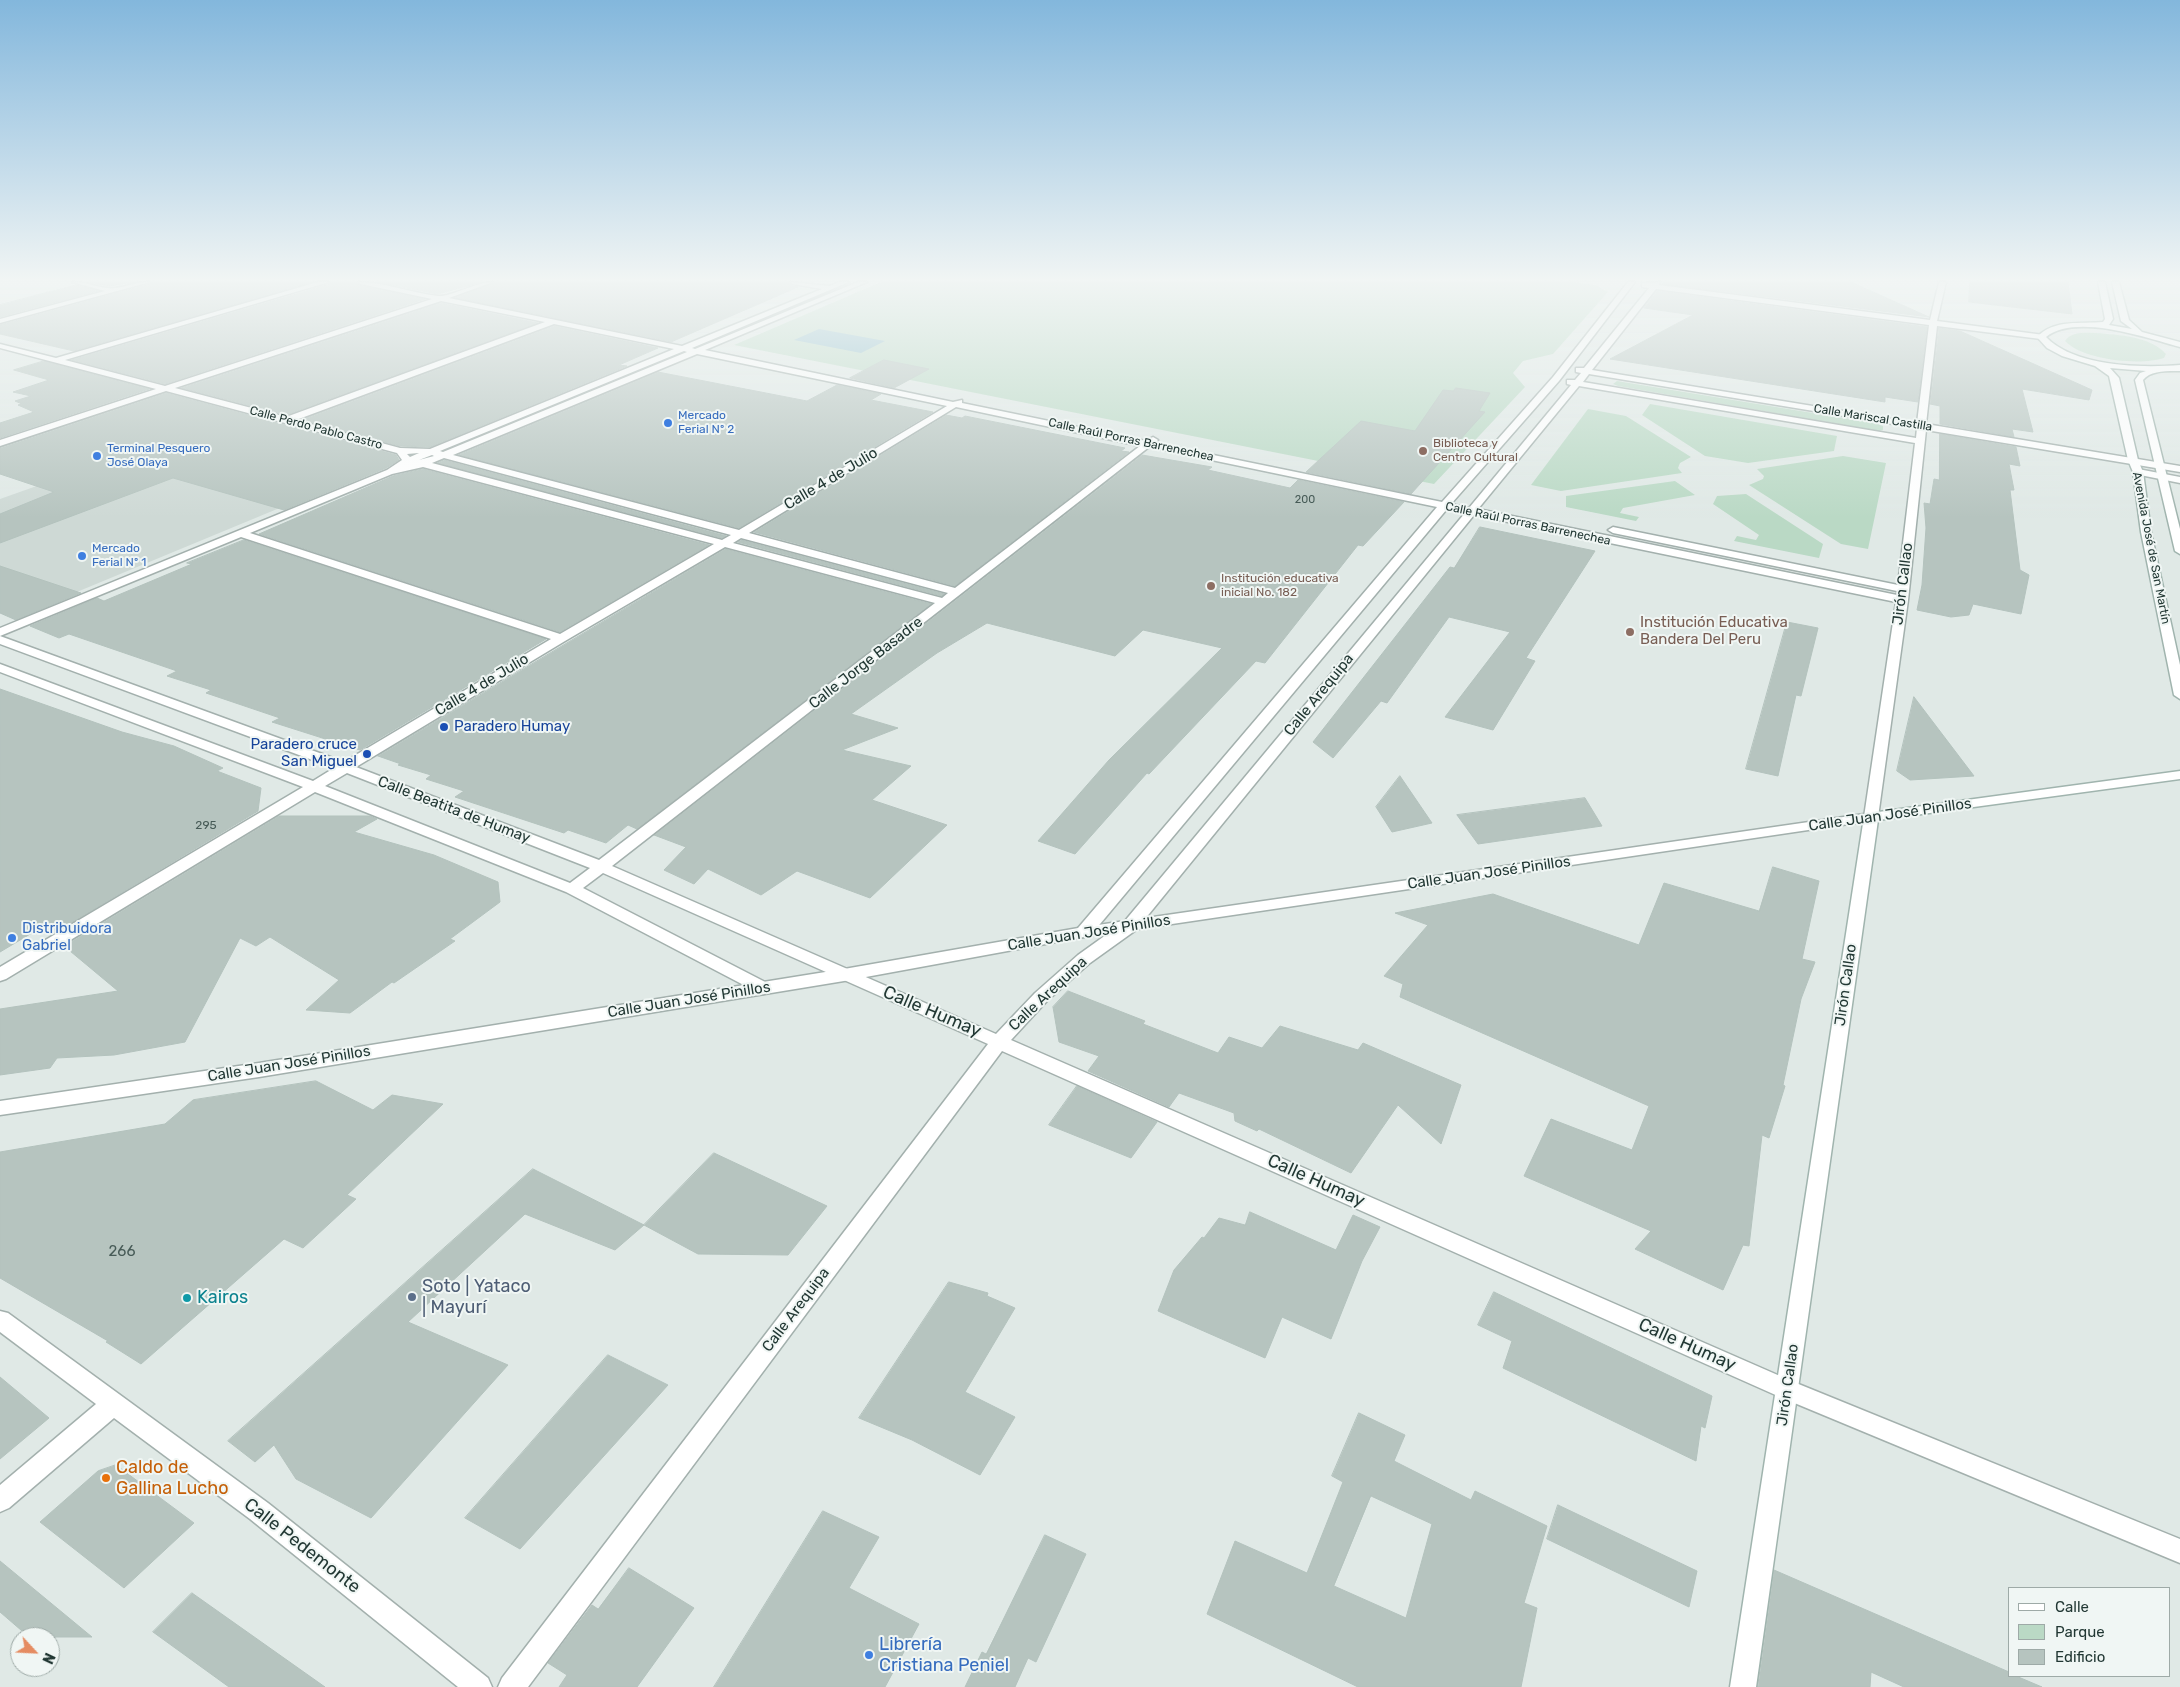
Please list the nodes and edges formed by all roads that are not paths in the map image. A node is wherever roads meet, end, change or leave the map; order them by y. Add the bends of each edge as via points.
1 (58, 361) edge
2 (248, 361) edge
3 (448, 361) edge
4 (655, 361) edge
5 (667, 361) edge
6 (766, 361) edge
7 (783, 361) edge
8 (1570, 361) edge
9 (1595, 361) edge
10 (1929, 361) edge
11 (2088, 361) edge
12 (2090, 361) edge
13 (1565, 368) junction
14 (2180, 368) edge
15 (2160, 369) junction
16 (1586, 372) junction
17 (1556, 380) junction
18 (1576, 383) junction
19 (165, 388) junction
20 (961, 401) junction
21 (287, 420) junction
22 (1922, 426) junction
23 (1154, 440) junction
24 (1178, 440) dead end
25 (1919, 441) junction
26 (0, 443) edge
27 (400, 451) junction
28 (432, 452) junction
29 (444, 455) junction
30 (411, 460) junction
31 (2133, 460) junction
32 (423, 464) junction
33 (2161, 465) junction
34 (2180, 469) edge
35 (390, 472) junction
36 (2138, 472) junction
37 (2164, 477) junction
38 (2180, 480) edge
39 (1446, 502) junction
40 (1474, 508) junction
41 (239, 533) junction
42 (740, 534) junction
43 (726, 542) junction
44 (2180, 551) edge
45 (958, 592) junction
46 (1902, 594) junction
47 (945, 602) junction
48 (0, 632) edge
49 (561, 638) junction
50 (0, 640) edge
51 (0, 668) edge
52 (2180, 695) edge
53 (344, 767) junction
54 (2180, 775) edge
55 (313, 786) junction
56 (1871, 817) junction
57 (602, 867) junction
58 (572, 890) junction
59 (1130, 926) junction
60 (1084, 932) junction
61 (0, 974) edge
62 (844, 975) junction
63 (763, 988) junction
64 (1000, 1041) junction
65 (0, 1108) edge
66 (0, 1320) edge
67 (1788, 1390) junction
68 (113, 1404) junction
69 (0, 1500) edge
70 (2180, 1551) edge
71 (479, 1687) edge
72 (511, 1687) edge
73 (1743, 1687) edge

1 - 19 street, Calle Perdo Pablo Castro
2 - 19 street
3 - 21 street
4 - 28 street
5 - 29 street
6 - 20 street, Calle Raúl Porras Barrenechea
7 - 20 street, Calle Raúl Porras Barrenechea
8 - 13 street, Calle Arequipa
9 - 16 street, Calle Arequipa
10 - 22 street, Jirón Callao
11 - 31 street, Avenida José de San Martín via 2112,372 2115,378
12 - 15 street via 2127,368
13 - 16 street, Calle Mariscal Castilla
13 - 17 street, Calle Arequipa
14 - 15 street
15 - 33 street, Avenida José de San Martín via 2143,375 2139,380
16 - 18 street, Calle Arequipa
16 - 22 street, Calle Mariscal Castilla
17 - 18 street, Calle Mariscal Castilla
17 - 39 street, Calle Arequipa
18 - 25 street, Calle Mariscal Castilla
18 - 40 street, Calle Arequipa
19 - 21 street, Calle Perdo Pablo Castro
19 - 26 street
20 - 23 street, Calle Raúl Porras Barrenechea
20 - 42 street, Calle 4 de Julio
21 - 27 street, Calle Perdo Pablo Castro
22 - 25 street, Jirón Callao
22 - 31 street, Calle Mariscal Castilla
23 - 39 street, Calle Raúl Porras Barrenechea
23 - 45 street, Calle Jorge Basadre
24 - 39 street, Calle Raúl Porras Barrenechea
25 - 46 street, Jirón Callao
27 - 28 street
27 - 30 street
28 - 29 street
28 - 30 street
29 - 32 street
29 - 42 street
30 - 32 street
30 - 35 street
31 - 33 street, Calle Mariscal Castilla
31 - 36 street, Avenida José de San Martín
32 - 35 street
32 - 43 street
33 - 34 street, Calle Mariscal Castilla
33 - 37 street, Avenida José de San Martín
35 - 41 street
36 - 37 street
36 - 52 street, Avenida José de San Martín via 2146,532
37 - 38 street
37 - 44 street, Avenida José de San Martín
39 - 40 street, Calle Raúl Porras Barrenechea
39 - 60 street, Calle Arequipa
40 - 46 street, Calle Raúl Porras Barrenechea
40 - 59 street, Calle Arequipa
41 - 48 street
41 - 49 street
42 - 43 street, Calle 4 de Julio
42 - 45 street
43 - 47 street
43 - 49 street, Calle 4 de Julio
45 - 47 street, Calle Jorge Basadre
46 - 56 street, Jirón Callao
47 - 57 street, Calle Jorge Basadre
49 - 53 street, Calle 4 de Julio
50 - 53 street, Calle Beatita de Humay
51 - 55 street, Calle Beatita de Humay
53 - 55 street, Calle 4 de Julio
53 - 57 street, Calle Beatita de Humay
54 - 56 street, Calle Juan José Pinillos
55 - 58 street, Calle Beatita de Humay
55 - 61 street, Calle 4 de Julio
56 - 59 street, Calle Juan José Pinillos
56 - 67 street, Jirón Callao
57 - 58 street, Calle Jorge Basadre
57 - 62 street, Calle Beatita de Humay
58 - 63 street, Calle Beatita de Humay
59 - 60 street, Calle Juan José Pinillos
59 - 64 street, Calle Arequipa via 1076,965
60 - 62 street, Calle Juan José Pinillos
62 - 63 street, Calle Juan José Pinillos
62 - 64 street, Calle Humay
63 - 65 street, Calle Juan José Pinillos
64 - 67 street, Calle Humay
64 - 72 street, Calle Arequipa
66 - 68 street, Calle Pedemonte
67 - 70 street, Calle Humay
67 - 73 street, Jirón Callao
68 - 69 street
68 - 71 street, Calle Pedemonte via 259,1511

